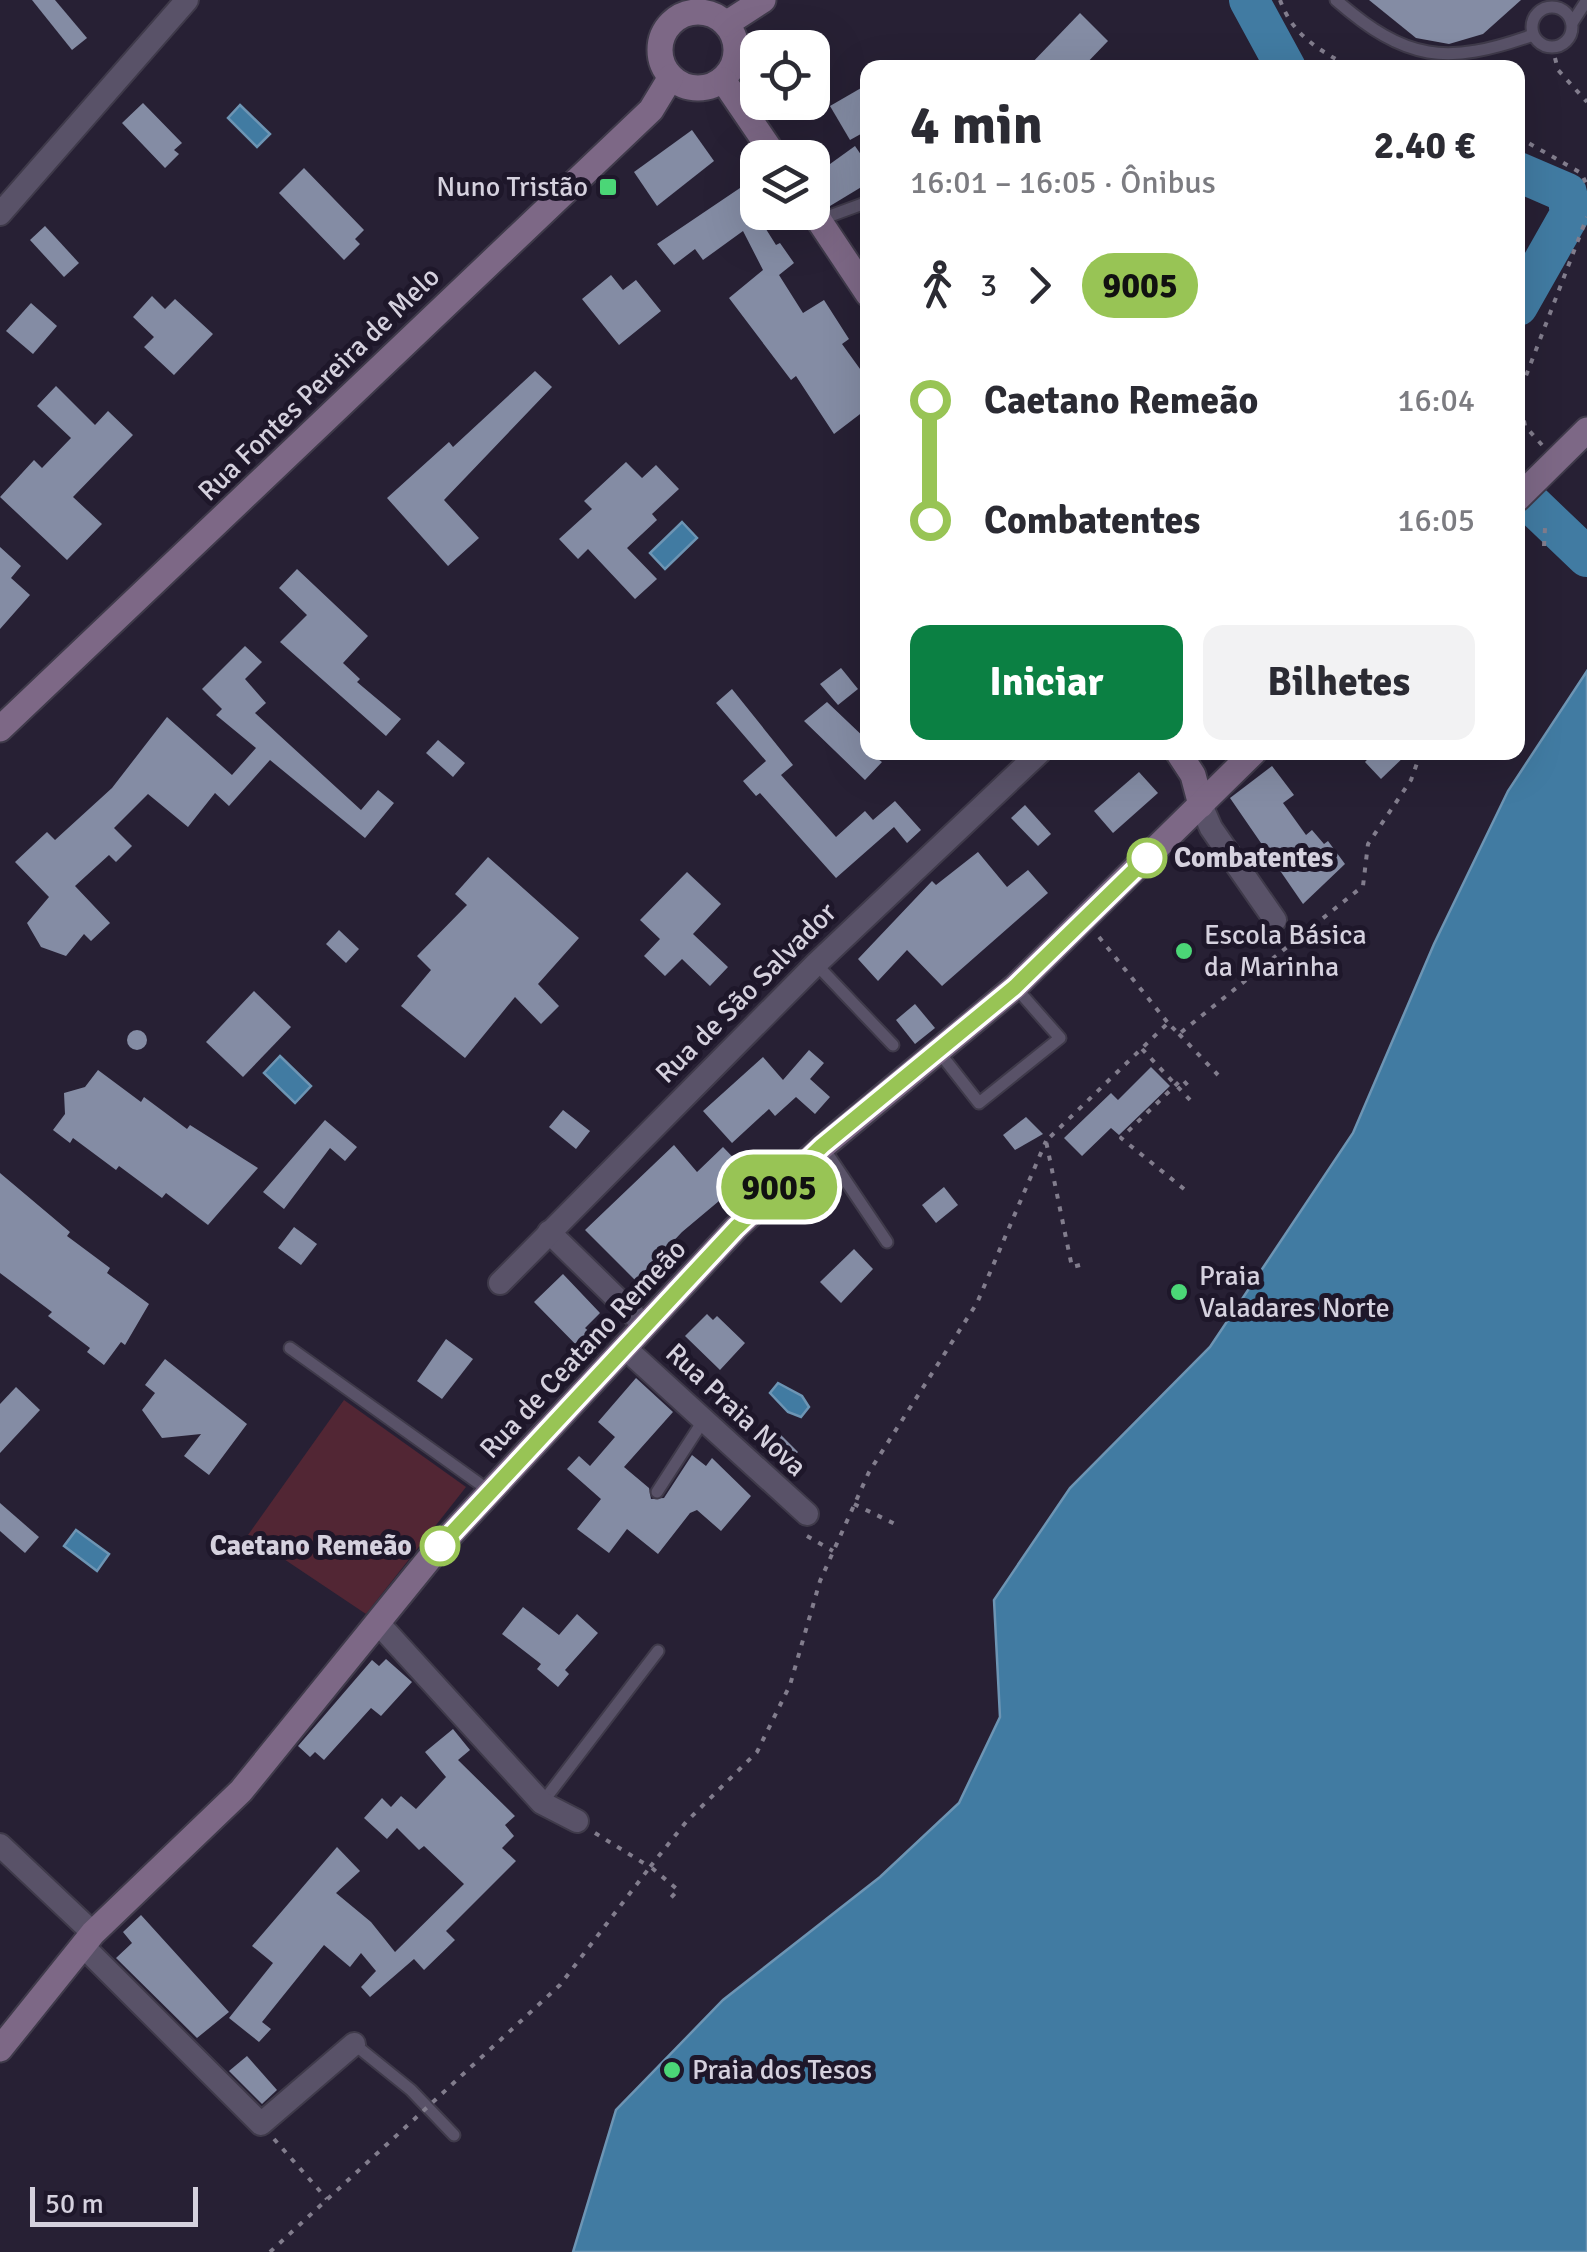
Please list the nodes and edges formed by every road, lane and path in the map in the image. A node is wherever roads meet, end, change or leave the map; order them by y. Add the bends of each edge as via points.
1 (186, 0) edge
2 (763, 0) edge
3 (1280, 0) edge
4 (1336, 0) edge
5 (1534, 0) edge
6 (1587, 0) edge
7 (1560, 3) edge
8 (670, 9) edge
9 (1587, 14) edge
10 (1533, 18) junction
11 (1572, 23) junction
12 (726, 24) junction
13 (1533, 35) junction
14 (1555, 58) dead end
15 (1337, 60) edge
16 (671, 77) junction
17 (723, 80) junction
18 (1587, 102) edge
19 (764, 140) edge
20 (1525, 141) edge
21 (1587, 185) edge
22 (860, 204) edge
23 (830, 212) edge
24 (0, 214) edge
25 (1587, 217) edge
26 (826, 230) edge
27 (860, 282) edge
28 (1525, 378) edge
29 (1525, 421) edge
30 (1587, 430) edge
31 (1556, 460) junction
32 (1526, 490) edge
33 (1545, 528) dead end
34 (1544, 546) dead end
35 (0, 729) edge
36 (1032, 760) edge
37 (1183, 760) edge
38 (1246, 760) edge
39 (1418, 760) edge
40 (1201, 805) junction
41 (1275, 920) dead end
42 (1328, 931) dead end
43 (1094, 932) dead end
44 (1297, 939) junction
45 (816, 964) junction
46 (1015, 987) junction
47 (1168, 1023) junction
48 (1179, 1034) junction
49 (893, 1045) dead end
50 (1142, 1049) junction
51 (939, 1052) junction
52 (1218, 1076) dead end
53 (1176, 1084) junction
54 (1192, 1090) dead end
55 (1191, 1100) dead end
56 (1046, 1141) junction
57 (822, 1146) junction
58 (1184, 1189) dead end
59 (548, 1232) junction
60 (888, 1242) dead end
61 (1080, 1266) dead end
62 (500, 1283) dead end
63 (645, 1326) junction
64 (290, 1348) dead end
65 (625, 1348) junction
66 (703, 1422) junction
67 (491, 1492) junction
68 (658, 1492) dead end
69 (854, 1504) junction
70 (805, 1523) joint
71 (897, 1525) dead end
72 (833, 1551) junction
73 (379, 1624) junction
74 (658, 1651) dead end
75 (542, 1802) junction
76 (577, 1821) joint
77 (0, 1845) edge
78 (650, 1867) junction
79 (667, 1902) dead end
80 (88, 1939) junction
81 (354, 2044) joint
82 (0, 2049) edge
83 (428, 2107) junction
84 (454, 2135) dead end
85 (270, 2136) dead end
86 (327, 2200) junction
87 (270, 2252) edge

1 - 24 street
2 - 12 main road
3 - 15 path via 1288,23
4 - 13 lane via 1387,38 1421,53 1452,58
5 - 10 lane
6 - 11 lane
7 - 10 lane
7 - 11 lane
8 - 12 main road
8 - 16 main road via 661,40
9 - 11 lane
10 - 13 lane
11 - 13 lane via 1568,39 1554,48
12 - 17 main road via 736,59
14 - 18 path
16 - 17 main road via 702,89
16 - 35 main road, Rua Fontes Pereira de Melo via 651,110
17 - 19 main road
20 - 21 path via 1581,173
22 - 23 lane
25 - 28 path
26 - 27 main road
29 - 31 path
30 - 31 main road
31 - 32 main road
33 - 34 path
36 - 45 street, Rua de São Salvador
37 - 40 main road
38 - 40 main road, Rua de Ceatano Remeão
39 - 44 path via 1368,844 1363,886
40 - 41 street
40 - 46 main road, Rua de Ceatano Remeão
42 - 44 path via 1305,949
43 - 47 path
44 - 48 path
45 - 49 lane
45 - 59 street, Rua de São Salvador
46 - 51 main road, Rua de Ceatano Remeão
46 - 51 lane via 1060,1038 980,1104
47 - 48 path
47 - 50 path
48 - 52 path
50 - 53 path
50 - 56 path
51 - 57 main road, Rua de Ceatano Remeão
53 - 54 path via 1182,1079
53 - 55 path
53 - 58 path via 1121,1138
56 - 61 path via 1072,1267
56 - 69 path via 977,1303
57 - 60 lane
57 - 63 main road, Rua de Ceatano Remeão
59 - 62 street, Rua de São Salvador
59 - 63 street
63 - 65 main road, Rua de Ceatano Remeão
64 - 67 lane
65 - 66 street, Rua Praia Nova
65 - 67 main road, Rua de Ceatano Remeão
66 - 68 lane
66 - 70 street, Rua Praia Nova
67 - 73 main road, Rua de Ceatano Remeão
69 - 71 path
69 - 72 path
70 - 72 path
72 - 78 path via 790,1684 757,1752
73 - 75 street
73 - 80 main road, Rua de Ceatano Remeão via 241,1792
74 - 75 lane
75 - 76 street
76 - 78 path
77 - 80 street
78 - 79 path via 678,1890
78 - 83 path, bridge via 560,1985
80 - 81 street via 260,2124
80 - 82 main road, Rua de Ceatano Remeão
81 - 83 lane
83 - 84 lane
83 - 86 path, bridge
85 - 86 path
86 - 87 path, bridge

